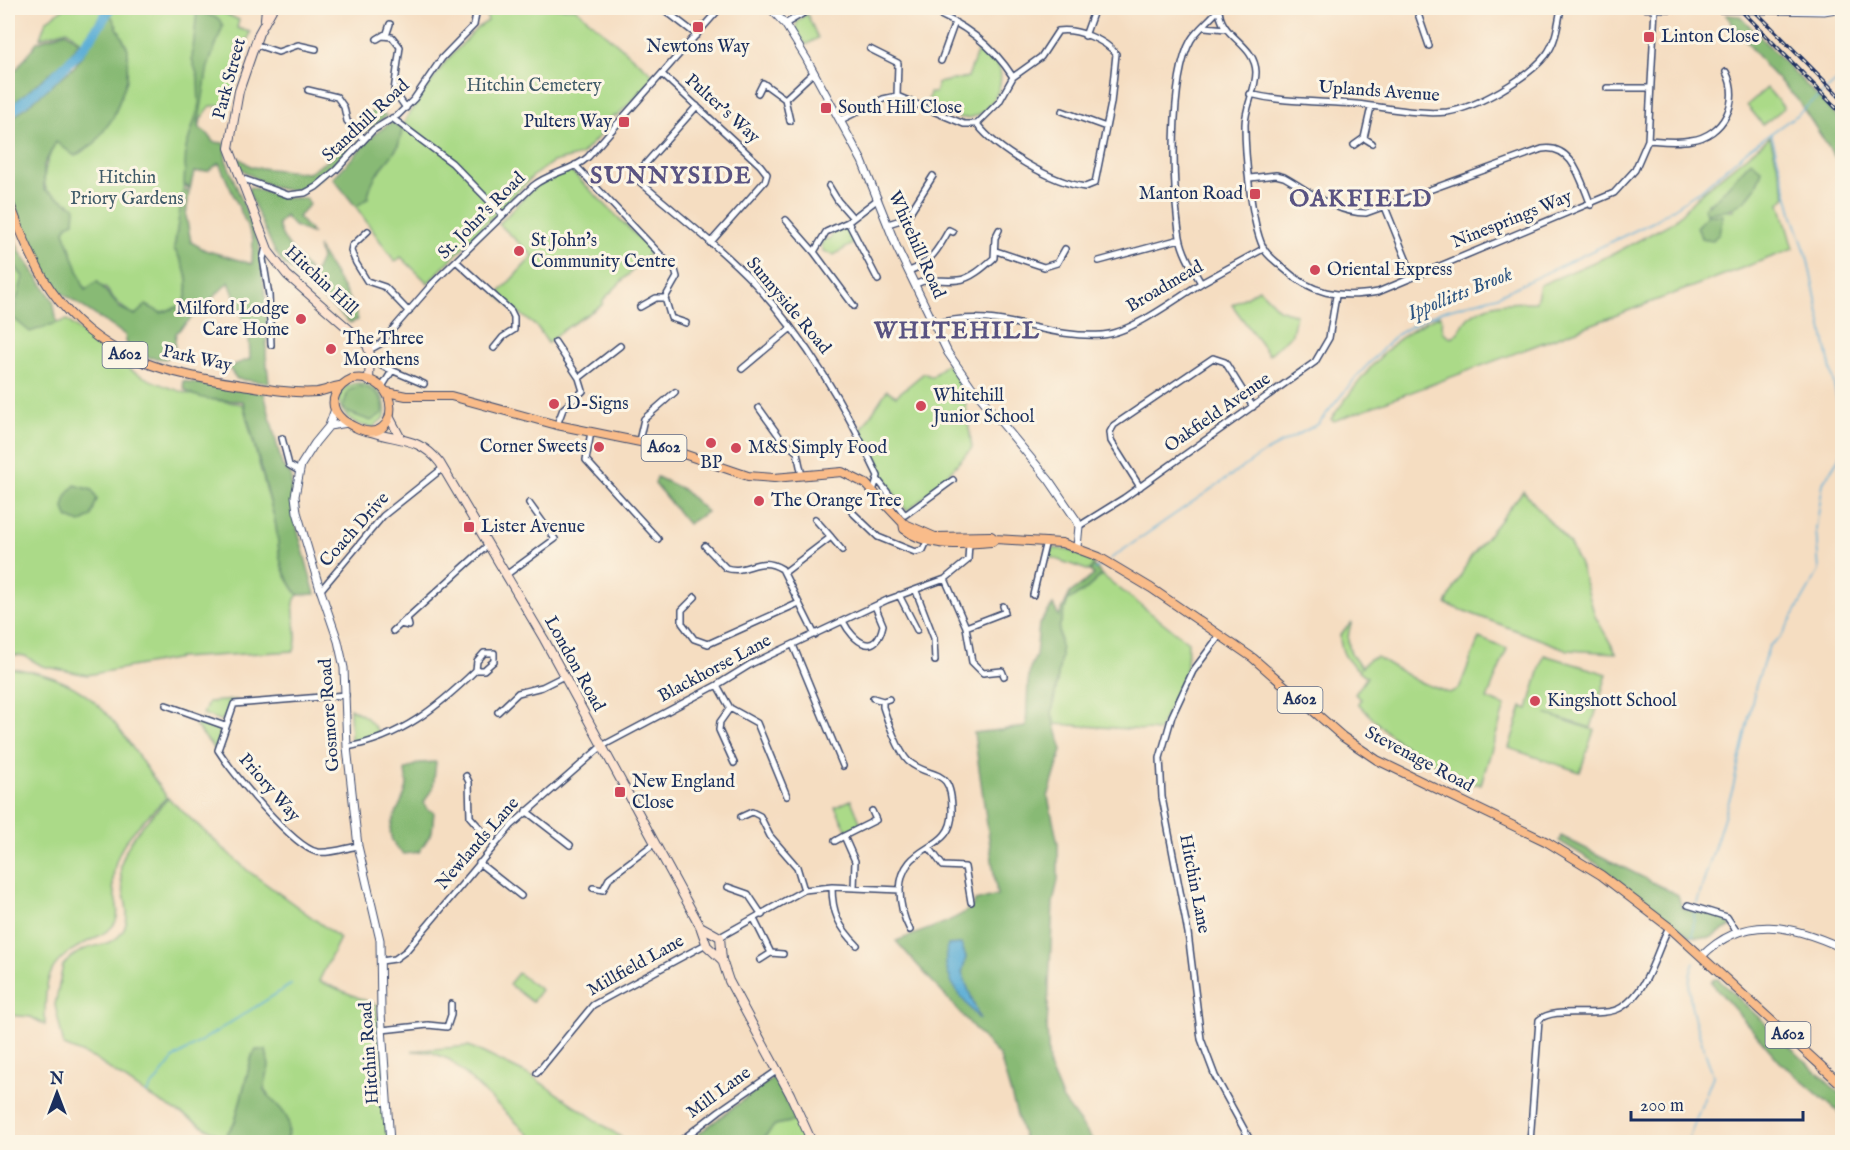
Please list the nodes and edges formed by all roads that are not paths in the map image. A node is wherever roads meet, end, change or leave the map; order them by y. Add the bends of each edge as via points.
1 (266, 8) edge
2 (273, 8) edge
3 (477, 8) edge
4 (662, 8) edge
5 (720, 8) edge
6 (770, 8) edge
7 (812, 8) edge
8 (924, 8) edge
9 (1095, 8) edge
10 (1416, 8) edge
11 (1562, 8) edge
12 (1646, 8) edge
13 (1655, 8) edge
14 (1842, 8) edge
15 (1219, 9) edge
16 (265, 19) junction
17 (955, 22) junction
18 (390, 24) dead end
19 (785, 24) junction
20 (1205, 27) junction
21 (1226, 29) junction
22 (697, 35) junction
23 (1085, 36) junction
24 (255, 45) junction
25 (1429, 46) dead end
26 (870, 49) dead end
27 (316, 50) dead end
28 (941, 61) dead end
29 (814, 72) junction
30 (1726, 72) dead end
31 (663, 75) junction
32 (1013, 77) junction
33 (1607, 88) dead end
34 (1650, 88) junction
35 (308, 90) dead end
36 (758, 93) dead end
37 (1251, 94) junction
38 (897, 96) junction
39 (785, 99) junction
40 (697, 106) junction
41 (1371, 107) junction
42 (406, 108) junction
43 (1062, 111) dead end
44 (392, 118) junction
45 (841, 120) junction
46 (790, 121) dead end
47 (977, 123) junction
48 (1106, 127) junction
49 (1364, 138) junction
50 (364, 139) junction
51 (1648, 140) junction
52 (1372, 144) dead end
53 (1354, 145) dead end
54 (229, 148) joint
55 (575, 165) junction
56 (933, 176) dead end
57 (239, 178) junction
58 (1250, 178) junction
59 (829, 186) dead end
60 (878, 199) junction
61 (8, 200) edge
62 (1591, 205) junction
63 (1385, 207) junction
64 (503, 215) junction
65 (853, 218) junction
66 (786, 220) dead end
67 (848, 222) junction
68 (888, 224) junction
69 (949, 230) dead end
70 (999, 230) dead end
71 (368, 231) dead end
72 (1180, 239) junction
73 (710, 243) junction
74 (266, 247) junction
75 (1065, 249) dead end
76 (1263, 249) junction
77 (996, 251) junction
78 (814, 252) junction
79 (1099, 261) dead end
80 (457, 262) junction
81 (909, 271) junction
82 (1413, 276) junction
83 (878, 280) dead end
84 (1201, 283) junction
85 (916, 284) junction
86 (1336, 296) junction
87 (665, 298) junction
88 (854, 306) dead end
89 (640, 307) dead end
90 (409, 312) junction
91 (686, 322) dead end
92 (935, 324) junction
93 (791, 328) junction
94 (555, 342) dead end
95 (271, 345) dead end
96 (620, 346) dead end
97 (494, 348) dead end
98 (369, 350) junction
99 (368, 364) junction
100 (382, 366) dead end
101 (742, 369) dead end
102 (392, 371) junction
103 (358, 378) junction
104 (579, 378) junction
105 (369, 381) junction
106 (424, 384) dead end
107 (339, 386) junction
108 (385, 389) junction
109 (675, 391) dead end
110 (319, 392) junction
111 (406, 396) junction
112 (334, 406) junction
113 (1253, 406) junction
114 (392, 407) junction
115 (759, 408) dead end
116 (765, 416) junction
117 (390, 418) junction
118 (759, 421) dead end
119 (348, 423) junction
120 (557, 425) junction
121 (329, 426) junction
122 (370, 432) junction
123 (591, 432) junction
124 (400, 437) junction
125 (282, 438) dead end
126 (639, 441) junction
127 (443, 468) junction
128 (299, 471) junction
129 (802, 476) junction
130 (878, 480) junction
131 (953, 480) dead end
132 (1140, 487) junction
133 (873, 491) junction
134 (529, 503) dead end
135 (852, 513) dead end
136 (815, 519) dead end
137 (1079, 526) junction
138 (831, 537) junction
139 (658, 539) dead end
140 (928, 539) junction
141 (969, 540) junction
142 (1046, 541) junction
143 (489, 545) junction
144 (705, 546) dead end
145 (1077, 547) junction
146 (842, 550) dead end
147 (785, 572) junction
148 (506, 575) junction
149 (945, 579) junction
150 (320, 591) junction
151 (916, 591) junction
152 (899, 595) junction
153 (1033, 595) dead end
154 (695, 597) dead end
155 (799, 603) junction
156 (875, 606) junction
157 (1005, 612) dead end
158 (843, 621) junction
159 (966, 627) junction
160 (918, 630) dead end
161 (393, 631) dead end
162 (815, 635) junction
163 (1220, 635) junction
164 (793, 645) junction
165 (935, 660) dead end
166 (476, 670) dead end
167 (1002, 671) dead end
168 (564, 676) junction
169 (717, 685) junction
170 (346, 695) junction
171 (873, 698) dead end
172 (166, 705) dead end
173 (730, 708) junction
174 (498, 712) dead end
175 (225, 726) junction
176 (602, 746) junction
177 (347, 747) junction
178 (734, 763) dead end
179 (843, 766) dead end
180 (466, 776) dead end
181 (788, 796) dead end
182 (526, 811) junction
183 (872, 811) dead end
184 (741, 817) dead end
185 (876, 820) junction
186 (884, 823) dead end
187 (844, 836) junction
188 (835, 841) dead end
189 (655, 843) junction
190 (495, 845) junction
191 (570, 845) dead end
192 (358, 846) junction
193 (929, 847) junction
194 (967, 859) dead end
195 (479, 863) junction
196 (965, 867) junction
197 (728, 887) dead end
198 (832, 887) junction
199 (593, 888) dead end
200 (854, 888) junction
201 (804, 890) junction
202 (900, 890) junction
203 (521, 896) dead end
204 (971, 902) dead end
205 (1688, 904) dead end
206 (762, 915) junction
207 (754, 919) junction
208 (700, 926) junction
209 (1669, 927) junction
210 (910, 930) dead end
211 (1737, 932) junction
212 (712, 933) junction
213 (721, 940) junction
214 (708, 944) junction
215 (856, 945) dead end
216 (1842, 948) edge
217 (771, 953) junction
218 (783, 954) dead end
219 (1702, 956) junction
220 (722, 960) junction
221 (760, 960) dead end
222 (381, 961) junction
223 (451, 1004) dead end
224 (382, 1030) junction
225 (778, 1070) junction
226 (537, 1073) dead end
227 (1842, 1085) edge
228 (390, 1143) edge
229 (679, 1143) edge
230 (812, 1143) edge
231 (1251, 1143) edge
232 (1530, 1143) edge

1 - 16 main road, Park Street
2 - 16 main road, Park Street
3 - 42 street, Standhill Road via 474,25 442,58
4 - 22 street
5 - 22 street, St. John's Road
6 - 19 street, Whitehill Road
7 - 19 street
8 - 17 street
9 - 23 street
10 - 25 street
11 - 41 street, Uplands Avenue via 1554,42 1546,55 1482,102 1448,112
12 - 13 street
13 - 14 street via 1824,11
13 - 34 street, Ninesprings Way
15 - 20 street
15 - 21 street
16 - 24 main road, Park Street
17 - 28 street
17 - 32 street via 993,51
18 - 42 street via 387,33 380,37 392,37 400,47 394,91
19 - 29 street, Whitehill Road
20 - 21 street
20 - 72 street via 1191,40 1180,81 1173,155
21 - 37 street via 1251,55 1256,74
22 - 31 street, St. John's Road
23 - 32 street via 1058,31 1041,57
23 - 48 street via 1113,50 1117,62
24 - 27 street via 278,52 295,45
24 - 54 main road, Park Street via 239,91
26 - 38 street via 898,63
29 - 39 street
29 - 45 street, Whitehill Road
30 - 51 street via 1732,101 1715,130 1692,140
31 - 40 street, Pulter's Way
31 - 55 street, St. John's Road via 588,157
32 - 47 street via 999,102
33 - 34 street
34 - 51 street, Ninesprings Way
35 - 50 street via 337,98 347,121
36 - 39 street via 763,83
37 - 41 street, Uplands Avenue via 1273,100
37 - 58 street via 1245,123
38 - 45 street
38 - 47 street via 964,124
39 - 46 street
40 - 73 street, Pulter's Way via 767,174
40 - 73 street, Sunnyside Road via 639,171 640,182
41 - 49 street
42 - 44 street, Standhill Road
43 - 48 street
44 - 50 street, Standhill Road
44 - 64 street via 452,163
45 - 60 street, Whitehill Road
47 - 48 street via 989,139 1032,165 1072,185 1085,187 1095,183 1099,173
49 - 52 street
49 - 53 street
50 - 57 street, Standhill Road via 336,170 305,193 288,195
51 - 62 street, Ninesprings Way via 1635,170 1614,193
54 - 57 main road, Hitchin Hill
55 - 64 street, St. John's Road via 539,181
55 - 87 street via 675,270 677,277
56 - 68 street via 909,214
57 - 74 main road, Hitchin Hill
58 - 63 street via 1284,177 1351,213
58 - 76 street
59 - 65 street
60 - 65 street
60 - 68 street, Whitehill Road
61 - 110 main road, Park Way / A602 via 28,249 52,290 78,319 114,348 160,370 186,377
62 - 63 street via 1564,151 1548,148
62 - 82 street, Ninesprings Way
63 - 82 street
64 - 80 street, St. John's Road
65 - 67 street
66 - 78 street
67 - 78 street via 826,232
67 - 83 street
68 - 81 street, Whitehill Road
69 - 81 street via 923,267
70 - 77 street
71 - 90 street via 352,246 356,263 368,280 385,288
72 - 79 street
72 - 84 street
73 - 93 street, Sunnyside Road via 753,282
74 - 95 street via 262,259 270,306
74 - 98 main road, Hitchin Hill via 287,275
75 - 77 street via 1057,263 1044,267
76 - 84 street, Broadmead
76 - 86 street, Ninesprings Way via 1293,278
77 - 85 street via 994,258 967,278
78 - 88 street
80 - 90 street, St. John's Road
80 - 97 street via 514,317 514,330
81 - 85 street, Whitehill Road
82 - 86 street, Ninesprings Way via 1378,292
84 - 92 street, Broadmead via 1154,315 1104,335 1062,333 1008,320 973,318
85 - 92 street, Whitehill Road
86 - 113 street, Oakfield Avenue via 1329,338 1315,362
87 - 89 street via 656,298
87 - 91 street via 672,318
90 - 98 street, St. John's Road via 380,344
92 - 137 street, Whitehill Road via 966,381 1049,480
93 - 101 street
93 - 130 street, Sunnyside Road via 822,368
94 - 104 street
96 - 104 street
98 - 99 main road
99 - 103 main road
99 - 105 main road
100 - 102 street
102 - 106 street
102 - 108 street
103 - 105 main road
103 - 107 main road
104 - 120 street via 583,392 563,409
105 - 108 main road
107 - 110 main road, Park Way / A602
107 - 112 main road
108 - 111 main road, A602
108 - 114 main road
109 - 126 street via 644,419
110 - 112 main road, Park Way / A602
111 - 114 main road
111 - 120 main road, A602 via 451,396
112 - 119 main road
112 - 121 street, Gosmore Road
113 - 132 street, Oakfield Avenue
113 - 132 street via 1225,362 1213,358 1114,425 1110,438
114 - 117 main road
115 - 116 street
116 - 118 street
116 - 129 street via 797,452
117 - 122 main road via 381,428
117 - 124 main road
119 - 121 street
119 - 122 main road
120 - 123 main road, A602
121 - 128 street, Gosmore Road
122 - 124 main road, London Road
123 - 126 main road, A602
123 - 139 street via 586,460
124 - 127 main road, London Road via 425,449
125 - 128 street via 289,465
126 - 129 main road, A602 via 736,473
127 - 143 main road, London Road
127 - 150 street, Coach Drive via 383,516
128 - 150 street, Gosmore Road via 297,512
129 - 133 main road, A602 via 842,472
130 - 131 street, Sunnyside Road via 905,515
130 - 133 street
132 - 137 street, Oakfield Avenue
133 - 140 main road, A602 via 909,533
134 - 148 street via 555,539
135 - 140 street via 874,535 913,552 921,552
136 - 138 street
137 - 145 street
138 - 146 street
138 - 147 street
140 - 141 main road, Stevenage Road / A602
141 - 142 main road, Stevenage Road / A602
141 - 149 street, Blackhorse Lane via 968,560
142 - 145 main road, Stevenage Road / A602
142 - 153 street
143 - 148 main road, London Road
143 - 161 street
144 - 147 street via 726,568 738,570 765,562
145 - 163 main road, Stevenage Road / A602 via 1151,588
147 - 155 street
148 - 168 main road, London Road
149 - 151 street, Blackhorse Lane
149 - 159 street
150 - 170 street, Gosmore Road via 340,647
151 - 152 street, Blackhorse Lane
151 - 165 street via 934,638
152 - 156 street, Blackhorse Lane
152 - 160 street
154 - 155 street via 682,610 682,622 694,639 708,644
155 - 162 street
156 - 158 street, Blackhorse Lane
156 - 158 street via 883,625 880,636 869,643 860,644 853,639
157 - 159 street
158 - 162 street, Blackhorse Lane
159 - 167 street via 977,670 987,674
162 - 164 street, Blackhorse Lane
163 - 209 main road, Stevenage Road / A602 via 1253,658 1343,737 1377,760 1547,842 1621,889
163 - 231 street, Hitchin Lane via 1193,671 1172,716 1160,758 1162,797 1192,953 1201,1039 1215,1076
164 - 169 street, Blackhorse Lane
164 - 179 street
166 - 177 street via 419,720 389,735
168 - 174 street via 518,693
168 - 176 main road, London Road
169 - 173 street
169 - 176 street, Blackhorse Lane
170 - 175 street, Priory Way via 237,703 232,706
170 - 177 street, Gosmore Road
171 - 193 street via 886,700 884,710 907,760 938,775 949,787 953,813 950,826
172 - 175 street
173 - 178 street via 718,730
173 - 181 street via 757,723
175 - 192 street, Priory Way via 220,752 280,827 316,851
176 - 182 street, Newlands Lane
176 - 189 main road, London Road
177 - 192 street, Gosmore Road
180 - 190 street via 470,785 470,817
182 - 190 street, Newlands Lane
182 - 191 street
183 - 185 street
184 - 201 street via 752,812 760,816 770,836 797,867
185 - 186 street
185 - 187 street
187 - 188 street
187 - 200 street via 855,861
189 - 199 street via 610,878 603,890
189 - 208 main road, London Road
190 - 195 street, Newlands Lane
192 - 222 street, Gosmore Road via 379,932
193 - 196 street via 943,866
193 - 202 street via 904,866
194 - 196 street
195 - 203 street
195 - 222 street, Newlands Lane via 405,951 395,959
196 - 204 street
197 - 206 street via 748,894
198 - 200 street
198 - 201 street
198 - 215 street via 838,925
200 - 202 street
201 - 206 street
202 - 210 street via 902,912
205 - 211 street via 1728,917
206 - 207 street
207 - 213 street
207 - 217 street
208 - 212 main road
208 - 214 main road, London Road
209 - 219 main road, Stevenage Road / A602
209 - 232 street via 1646,979 1623,1006 1612,1011 1552,1015 1539,1020
211 - 216 street via 1779,927
211 - 219 street
212 - 213 main road
212 - 214 main road
213 - 214 main road
213 - 220 main road, London Road
214 - 220 main road, London Road
214 - 226 street, Millfield Lane via 593,1005
217 - 218 street
217 - 221 street
219 - 227 main road, Stevenage Road / A602
220 - 225 main road, London Road
222 - 224 street, Hitchin Road
223 - 224 street via 447,1027
224 - 228 street, Hitchin Road
225 - 229 street, Mill Lane
225 - 230 main road, London Road

